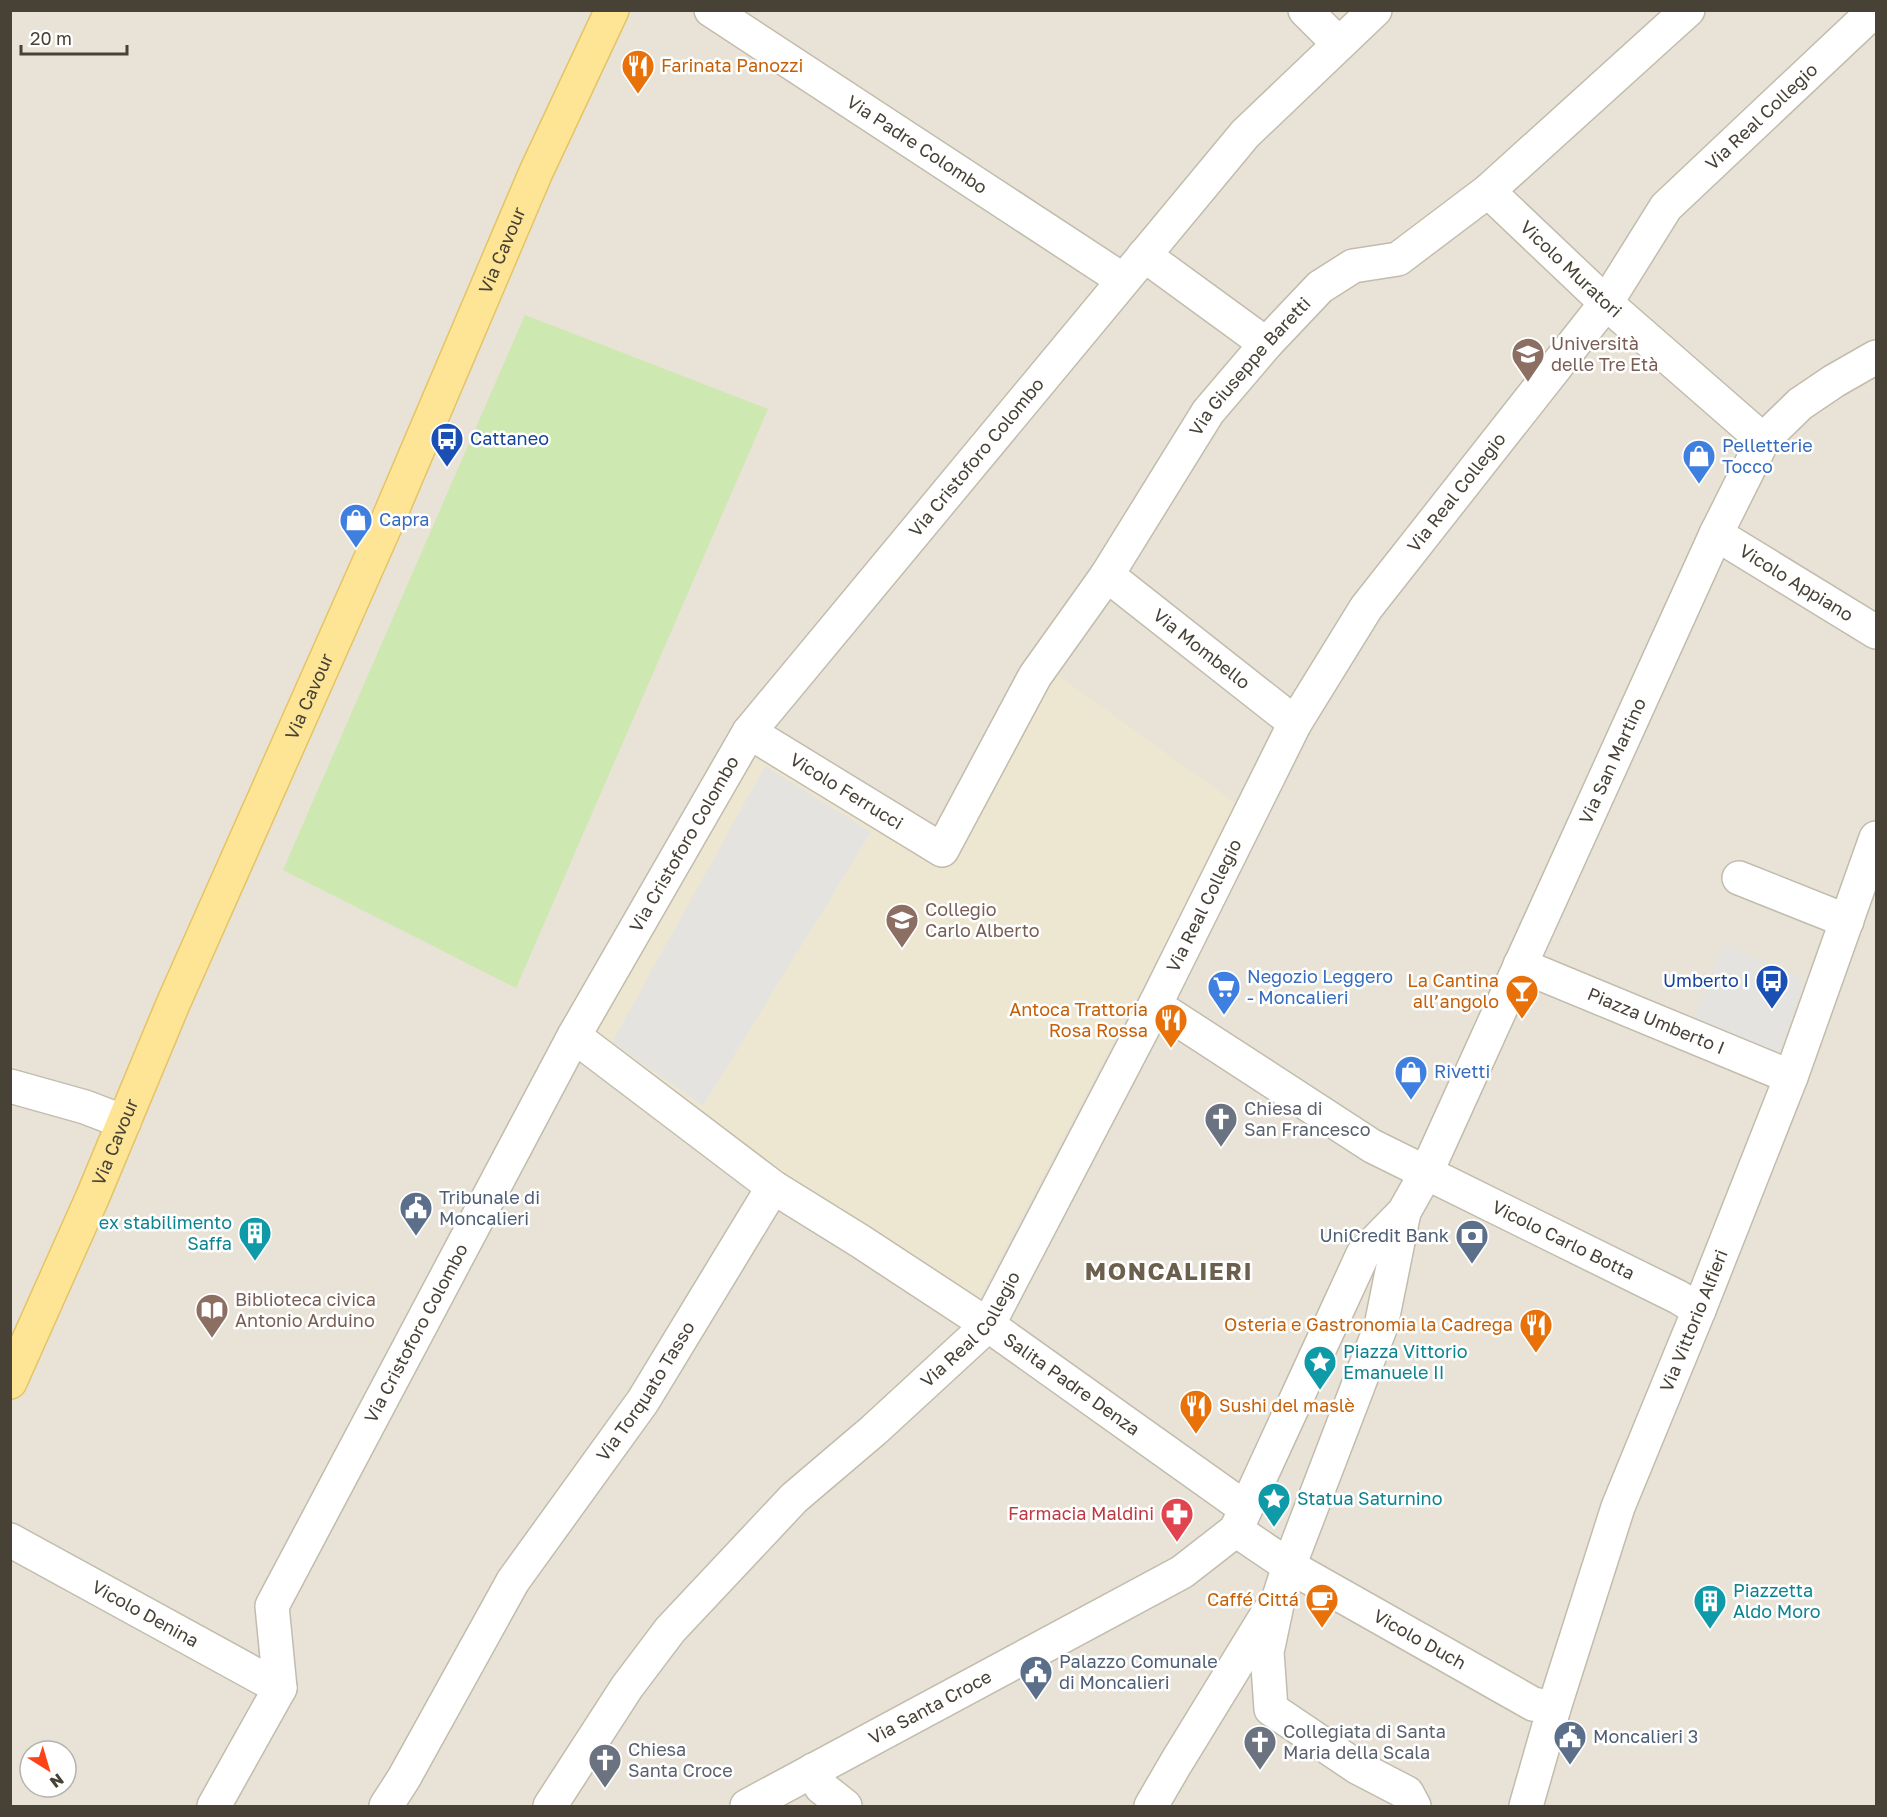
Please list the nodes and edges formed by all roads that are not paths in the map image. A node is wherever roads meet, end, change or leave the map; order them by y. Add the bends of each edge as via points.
1 (612, 10) edge
2 (711, 10) edge
3 (1305, 10) edge
4 (1375, 10) edge
5 (1688, 10) edge
6 (1875, 10) edge
7 (1339, 44) junction
8 (1488, 191) junction
9 (1144, 255) junction
10 (1123, 280) junction
11 (1606, 303) junction
12 (1266, 344) junction
13 (1876, 357) edge
14 (1763, 440) junction
15 (1716, 534) junction
16 (1107, 575) junction
17 (1876, 632) edge
18 (1295, 723) junction
19 (749, 732) junction
20 (1876, 838) edge
21 (942, 850) joint
22 (1739, 878) dead end
23 (1847, 921) junction
24 (1520, 965) junction
25 (1155, 1005) junction
26 (574, 1036) junction
27 (1791, 1077) junction
28 (10, 1086) edge
29 (124, 1122) junction
30 (1426, 1173) junction
31 (773, 1187) junction
32 (1404, 1212) junction
33 (1699, 1310) junction
34 (988, 1325) junction
35 (10, 1382) edge
36 (1241, 1519) junction
37 (10, 1540) edge
38 (1289, 1566) junction
39 (1278, 1600) junction
40 (280, 1688) junction
41 (1554, 1708) junction
42 (813, 1770) junction
43 (214, 1806) edge
44 (386, 1806) edge
45 (550, 1806) edge
46 (747, 1806) edge
47 (845, 1806) edge
48 (1151, 1806) edge
49 (1414, 1806) edge
50 (1526, 1806) edge

1 - 29 main road, Via Cavour via 536,172
2 - 10 street, Via Padre Colombo
3 - 7 street
4 - 7 street, Via Cristoforo Colombo
5 - 8 street, Via Giuseppe Baretti
6 - 11 street, Via Real Collegio via 1666,207
7 - 9 street, Via Cristoforo Colombo via 1245,134
8 - 11 street, Vicolo Muratori
8 - 12 street, Via Giuseppe Baretti via 1398,259 1353,266 1320,287
9 - 10 street, Via Cristoforo Colombo
9 - 12 street
10 - 19 street, Via Cristoforo Colombo
11 - 14 street, Vicolo Muratori
11 - 18 street, Via Real Collegio via 1366,608
12 - 16 street, Via Giuseppe Baretti via 1208,412
13 - 14 street, Via San Martino via 1800,404
14 - 15 street, Via San Martino
15 - 17 street, Vicolo Appiano
15 - 24 street, Via San Martino
16 - 18 street, Via Mombello
16 - 21 street, Via Giuseppe Baretti via 1035,676
18 - 25 street, Via Real Collegio
19 - 21 street, Vicolo Ferrucci
19 - 26 street, Via Cristoforo Colombo
20 - 23 street, Via Vittorio Alfieri
22 - 23 street
23 - 27 street, Via Vittorio Alfieri
24 - 27 street, Piazza Umberto I
24 - 30 street, Via San Martino
25 - 30 street, Vicolo Carlo Botta via 1372,1146
25 - 34 street, Via Real Collegio
26 - 31 street
26 - 40 street, Via Cristoforo Colombo via 272,1606
27 - 33 street, Via Vittorio Alfieri
28 - 29 street
29 - 35 main road, Via Cavour
30 - 32 street, Via San Martino
30 - 33 street, Vicolo Carlo Botta
31 - 34 street, Salita Padre Denza
31 - 44 street, Via Torquato Tasso via 643,1401 513,1581
32 - 36 street via 1363,1254
32 - 38 street via 1381,1326
33 - 41 street, Via Vittorio Alfieri via 1618,1507
34 - 36 street, Salita Padre Denza
34 - 45 street, Via Real Collegio via 794,1498 670,1630 627,1687
36 - 38 street
36 - 42 street, Via Santa Croce via 1182,1572
37 - 40 street, Vicolo Denina
38 - 39 street
38 - 41 street, Vicolo Duch via 1533,1704
39 - 48 street
39 - 49 street via 1267,1652 1271,1709 1358,1767 1407,1793
40 - 43 street
41 - 50 street, Via Vittorio Alfieri
42 - 46 street, Via Santa Croce
42 - 47 street via 821,1787

